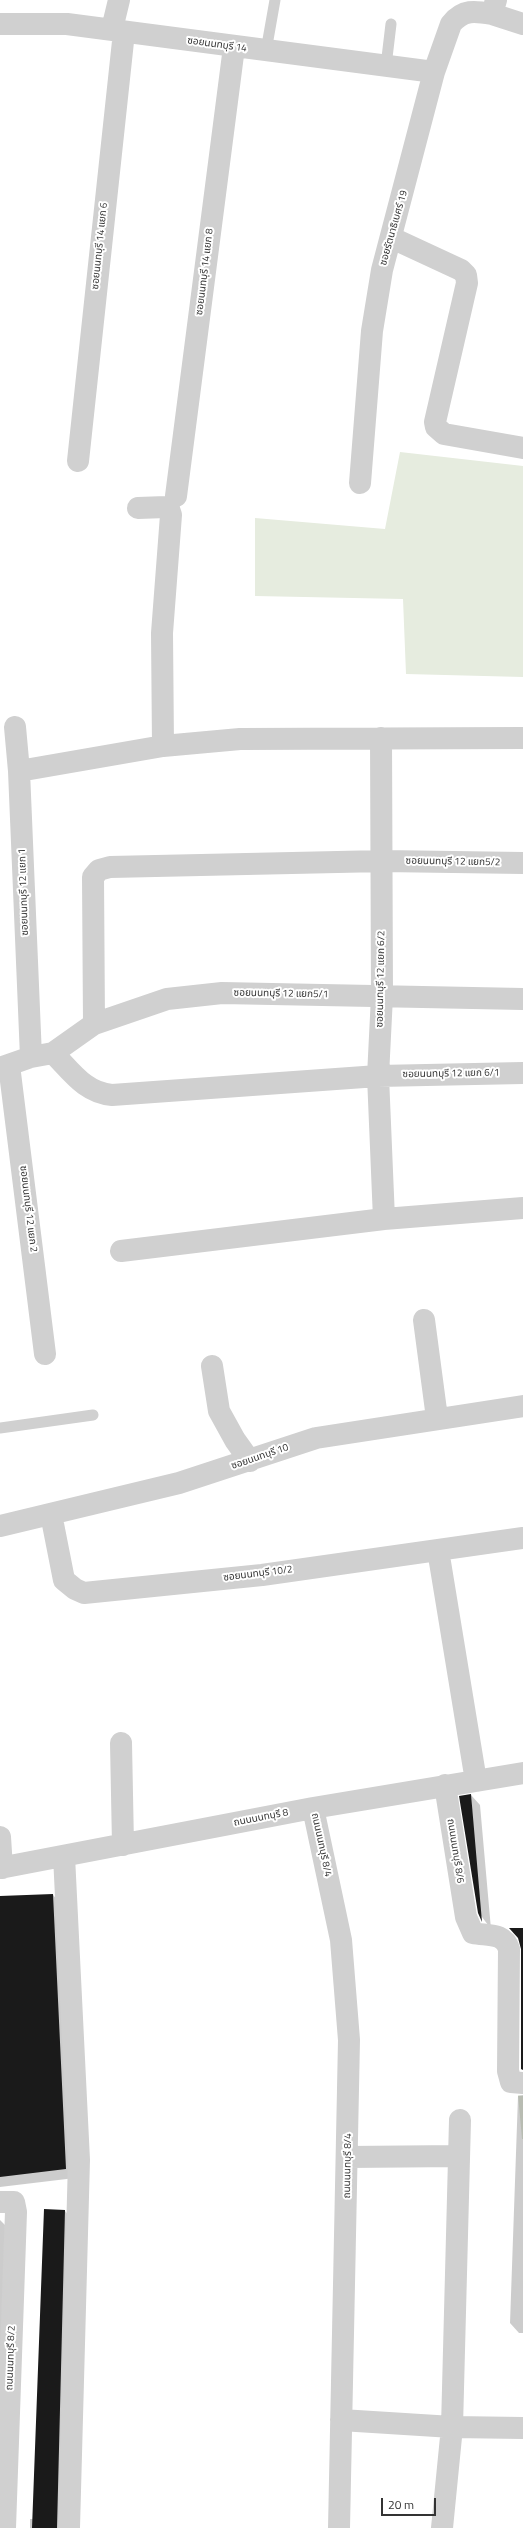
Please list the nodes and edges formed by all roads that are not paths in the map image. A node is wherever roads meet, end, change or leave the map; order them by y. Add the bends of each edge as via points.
1 (119, 0) edge
2 (275, 0) edge
3 (494, 7) edge
4 (0, 24) edge
5 (391, 24) dead end
6 (523, 24) edge
7 (118, 31) junction
8 (234, 47) junction
9 (266, 51) junction
10 (386, 66) junction
11 (434, 72) junction
12 (392, 238) junction
13 (523, 448) edge
14 (78, 461) dead end
15 (360, 483) dead end
16 (176, 496) dead end
17 (138, 508) dead end
18 (15, 727) dead end
19 (381, 738) junction
20 (523, 738) edge
21 (163, 746) junction
22 (19, 771) junction
23 (383, 861) junction
24 (523, 863) edge
25 (382, 996) junction
26 (523, 999) edge
27 (94, 1024) junction
28 (53, 1053) junction
29 (31, 1057) junction
30 (5, 1066) edge
31 (523, 1073) edge
32 (378, 1076) junction
33 (523, 1208) edge
34 (384, 1219) junction
35 (121, 1251) dead end
36 (424, 1320) dead end
37 (45, 1354) dead end
38 (212, 1366) dead end
39 (523, 1406) edge
40 (93, 1415) dead end
41 (437, 1418) junction
42 (0, 1428) edge
43 (250, 1461) junction
44 (51, 1514) junction
45 (0, 1526) edge
46 (523, 1538) edge
47 (438, 1550) junction
48 (121, 1743) dead end
49 (523, 1774) edge
50 (476, 1781) junction
51 (445, 1785) junction
52 (313, 1808) junction
53 (0, 1837) edge
54 (123, 1845) junction
55 (64, 1856) junction
56 (1, 1868) edge
57 (515, 1980) edge
58 (523, 2083) edge
59 (460, 2120) dead end
60 (459, 2156) junction
61 (348, 2157) junction
62 (0, 2202) edge
63 (341, 2420) junction
64 (452, 2427) junction
65 (523, 2428) edge
66 (5, 2528) edge
67 (69, 2528) edge
68 (339, 2528) edge
69 (442, 2528) edge

1 - 7 street, ซอยนนทบุรี 14 แยก 6
2 - 9 lane
3 - 6 street, ซอยรัตนาธิเบศร์ 19
3 - 11 street, ซอยรัตนาธิเบศร์ 19 via 462,13 455,19
4 - 7 street, ซอยนนทบุรี 14 via 67,24
5 - 10 lane
7 - 8 street, ซอยนนทบุรี 14
7 - 14 street, ซอยนนทบุรี 14 แยก 6
8 - 9 street, ซอยนนทบุรี 14
8 - 16 street, ซอยนนทบุรี 14 แยก 8
9 - 10 street, ซอยนนทบุรี 14
10 - 11 street, ซอยนนทบุรี 14
11 - 12 street, ซอยรัตนาธิเบศร์ 19
12 - 13 street via 461,270 466,275 467,283 435,422 436,427 444,434
12 - 15 street, ซอยรัตนาธิเบศร์ 19 via 382,270 372,331
17 - 21 street via 166,507 169,508 170,515 162,634
18 - 22 street, ซอยนนทบุรี 12 แยก 1
19 - 20 street
19 - 21 street via 240,739
19 - 23 street, ซอยนนทบุรี 12 แยก 6/2
21 - 22 street
22 - 29 street, ซอยนนทบุรี 12 แยก 1
23 - 24 street, ซอยนนทบุรี 12 แยก5/2
23 - 25 street, ซอยนนทบุรี 12 แยก 6/2
23 - 27 street, ซอยนนทบุรี 12 แยก5/2 via 110,867 99,870 93,877
25 - 26 street, ซอยนนทบุรี 12 แยก5/1
25 - 27 street, ซอยนนทบุรี 12 แยก5/1 via 222,993 167,999
25 - 32 street, ซอยนนทบุรี 12 แยก 6/2
27 - 28 street, ซอยนนทบุรี 12 แยก5/1
28 - 29 street
28 - 32 street, ซอยนนทบุรี 12 แยก 6/1 via 90,1090 100,1094
29 - 30 street
30 - 37 street, ซอยนนทบุรี 12 แยก 2
31 - 32 street, ซอยนนทบุรี 12 แยก 6/1
32 - 34 street, ซอยนนทบุรี 12 แยก 6/2
33 - 34 street
34 - 35 street
36 - 41 street
38 - 43 street via 219,1411
39 - 41 street, ซอยนนทบุรี 10
40 - 42 lane
41 - 43 street, ซอยนนทบุรี 10 via 316,1438
43 - 44 street, ซอยนนทบุรี 10 via 179,1483
44 - 45 street, ซอยนนทบุรี 10
44 - 47 street, ซอยนนทบุรี 10/2 via 64,1580 84,1593 262,1575
46 - 47 street, ซอยนนทบุรี 10/2
47 - 50 street
48 - 54 street
49 - 50 street, ถนนนนทบุรี 8
50 - 51 street, ถนนนนทบุรี 8
51 - 52 street, ถนนนนทบุรี 8
51 - 57 street, ถนนนนทบุรี 8/6 via 466,1917 473,1933 500,1936 507,1941
52 - 54 street, ถนนนนทบุรี 8
52 - 61 street, ถนนนนทบุรี 8/4 via 341,1940 349,2040
53 - 56 street
54 - 55 street, ถนนนนทบุรี 8
55 - 56 street, ถนนนนทบุรี 8
55 - 67 street via 79,2160
57 - 58 street via 508,2071 511,2082
59 - 60 street
60 - 61 street
60 - 64 street
61 - 63 street, ถนนนนทบุรี 8/4
62 - 66 street, ถนนนนทบุรี 8/2 via 14,2202 16,2212
63 - 64 street
63 - 68 street, ถนนนนทบุรี 8/4
64 - 65 street
64 - 69 street

